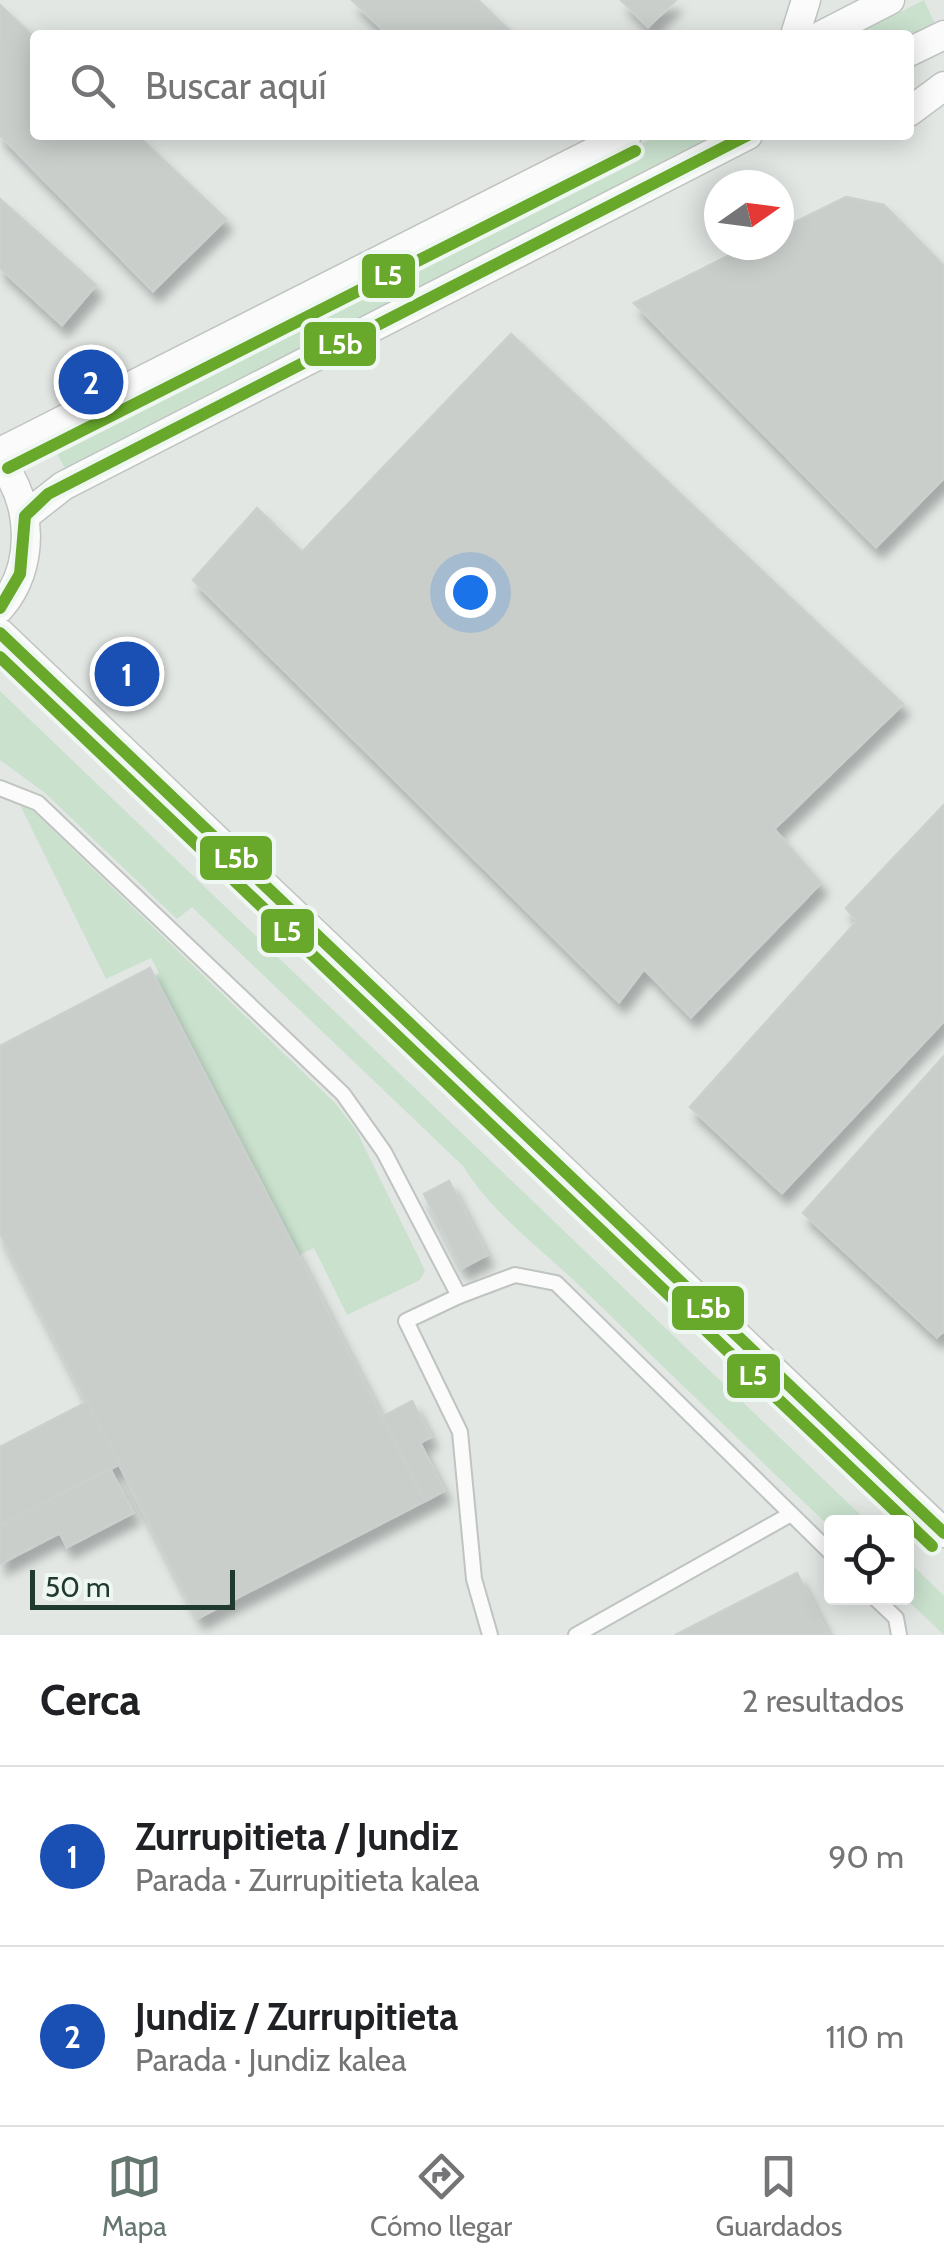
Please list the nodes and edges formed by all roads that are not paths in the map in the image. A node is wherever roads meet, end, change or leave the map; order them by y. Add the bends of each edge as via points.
1 (806, 0) edge
2 (890, 0) edge
3 (796, 30) edge
4 (832, 30) edge
5 (944, 34) edge
6 (914, 49) edge
7 (942, 91) edge
8 (914, 109) edge
9 (616, 140) edge
10 (738, 140) edge
11 (0, 452) edge
12 (0, 461) edge
13 (25, 516) junction
14 (0, 608) edge
15 (0, 633) edge
16 (0, 788) edge
17 (458, 1296) junction
18 (791, 1514) junction
19 (944, 1533) edge
20 (824, 1546) edge
21 (882, 1605) edge
22 (490, 1635) edge
23 (576, 1635) edge
24 (899, 1635) edge

1 - 3 street
2 - 4 street
5 - 6 street
7 - 8 street
9 - 11 street
10 - 13 street via 63,486
12 - 13 street
13 - 14 street via 20,574
15 - 19 street
16 - 17 lane via 38,803 343,1094 384,1152
17 - 18 lane via 515,1275 556,1282
17 - 22 lane via 406,1321 460,1432 474,1579
18 - 20 lane
18 - 23 lane
21 - 24 lane via 896,1618

